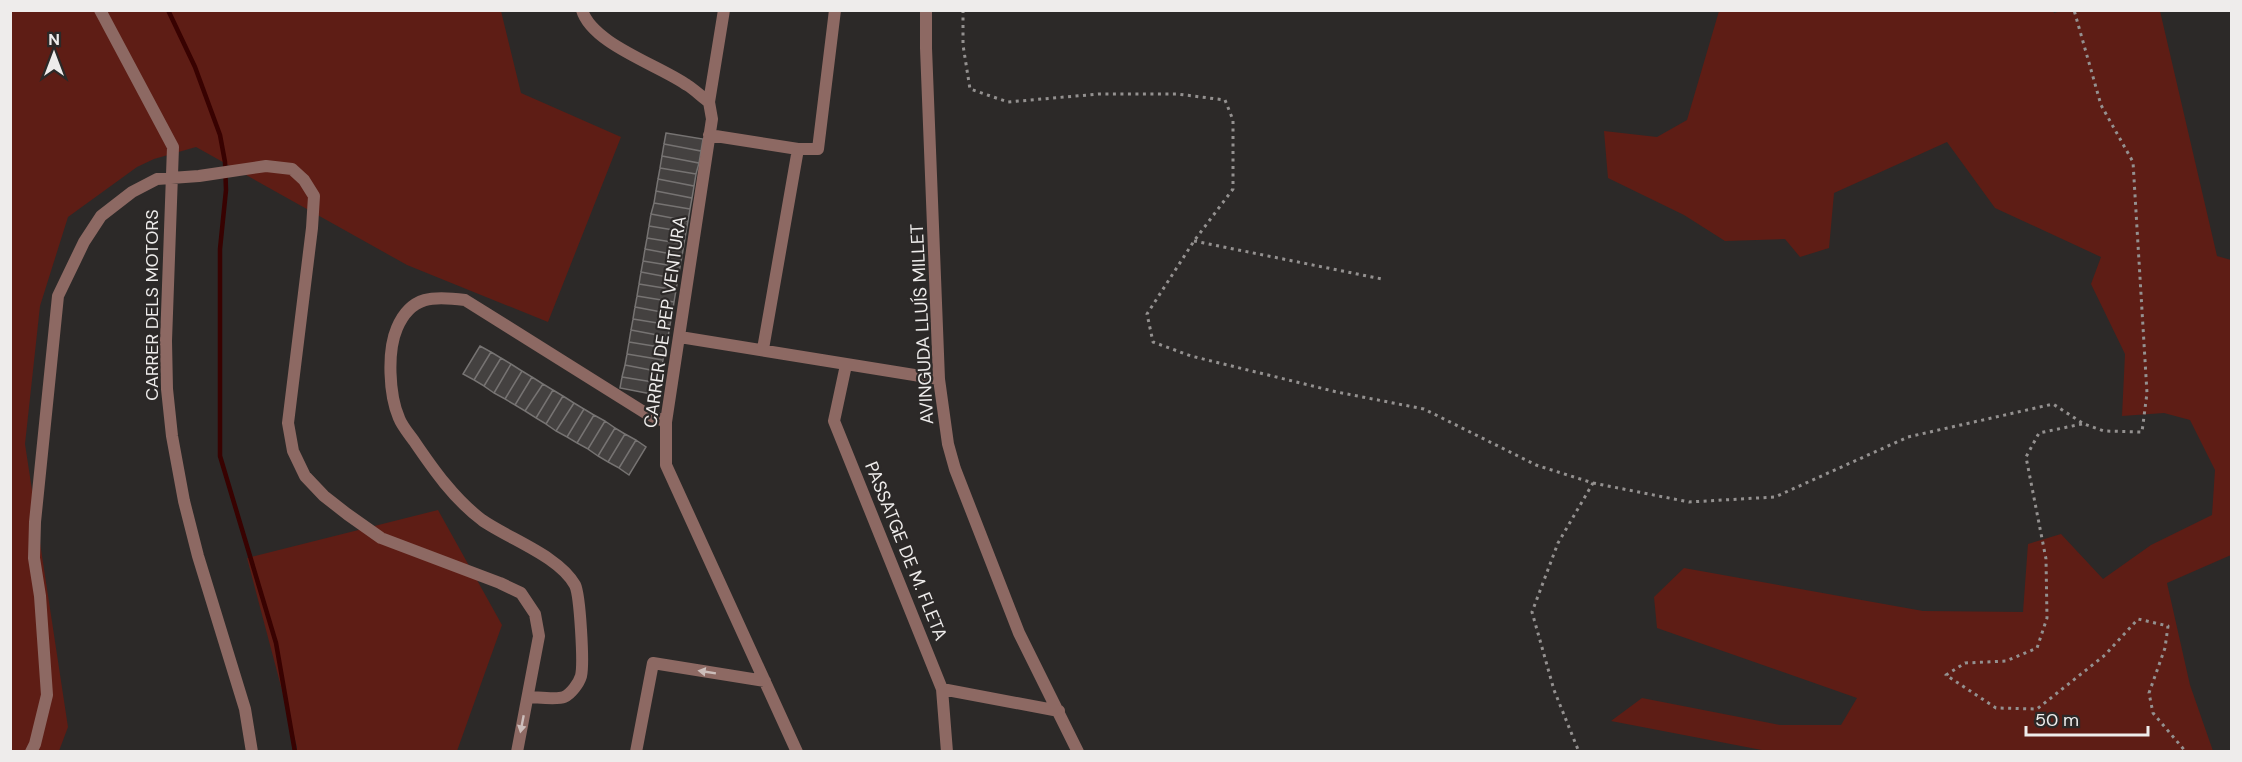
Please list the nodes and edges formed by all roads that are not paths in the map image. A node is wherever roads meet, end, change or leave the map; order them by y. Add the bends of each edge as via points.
1 (100, 10) edge
2 (582, 10) edge
3 (724, 10) edge
4 (835, 10) edge
5 (926, 10) edge
6 (710, 102) junction
7 (710, 135) junction
8 (798, 149) junction
9 (172, 178) junction
10 (680, 337) junction
11 (762, 349) junction
12 (846, 365) junction
13 (939, 379) junction
14 (666, 422) junction
15 (765, 681) junction
16 (942, 689) junction
17 (528, 697) junction
18 (1059, 711) junction
19 (31, 752) edge
20 (252, 752) edge
21 (517, 752) edge
22 (636, 752) edge
23 (797, 752) edge
24 (947, 752) edge
25 (1078, 752) edge

1 - 9 street, CARRER DELS MOTORS via 173,147
2 - 6 street via 585,20 601,37 687,84
3 - 6 street, CARRER DE PEP VENTURA
4 - 8 street via 818,149
5 - 13 street, AVINGUDA LLUÍS MILLET
6 - 7 street, CARRER DE PEP VENTURA
7 - 8 street
7 - 10 street, CARRER DE PEP VENTURA
8 - 11 street
9 - 17 street via 266,166 292,169 304,180 314,196 288,423 293,451 305,476 324,496 381,538 521,593 535,614 539,636
9 - 19 street via 158,179 132,192 101,216 58,296 34,558 47,695
9 - 20 street, CARRER DELS MOTORS via 166,341 172,436 184,501 245,709
10 - 11 street
10 - 14 street, CARRER DE PEP VENTURA
11 - 12 street
12 - 13 street
12 - 16 street, PASSATGE DE M. FLETA via 834,421
13 - 18 street, AVINGUDA LLUÍS MILLET via 955,469 1019,633
14 - 15 street, CARRER DE PEP VENTURA via 666,465
14 - 17 street via 647,414 465,300 435,297 411,306 397,329 391,360 392,394 399,419 423,454 450,490 482,520 556,564 575,586 581,675 574,689 564,697
15 -> 22 street via 653,663
15 - 23 street, CARRER DE PEP VENTURA
16 - 18 street
16 - 24 street, PASSATGE DE M. FLETA
17 -> 21 street
18 - 25 street, AVINGUDA LLUÍS MILLET

